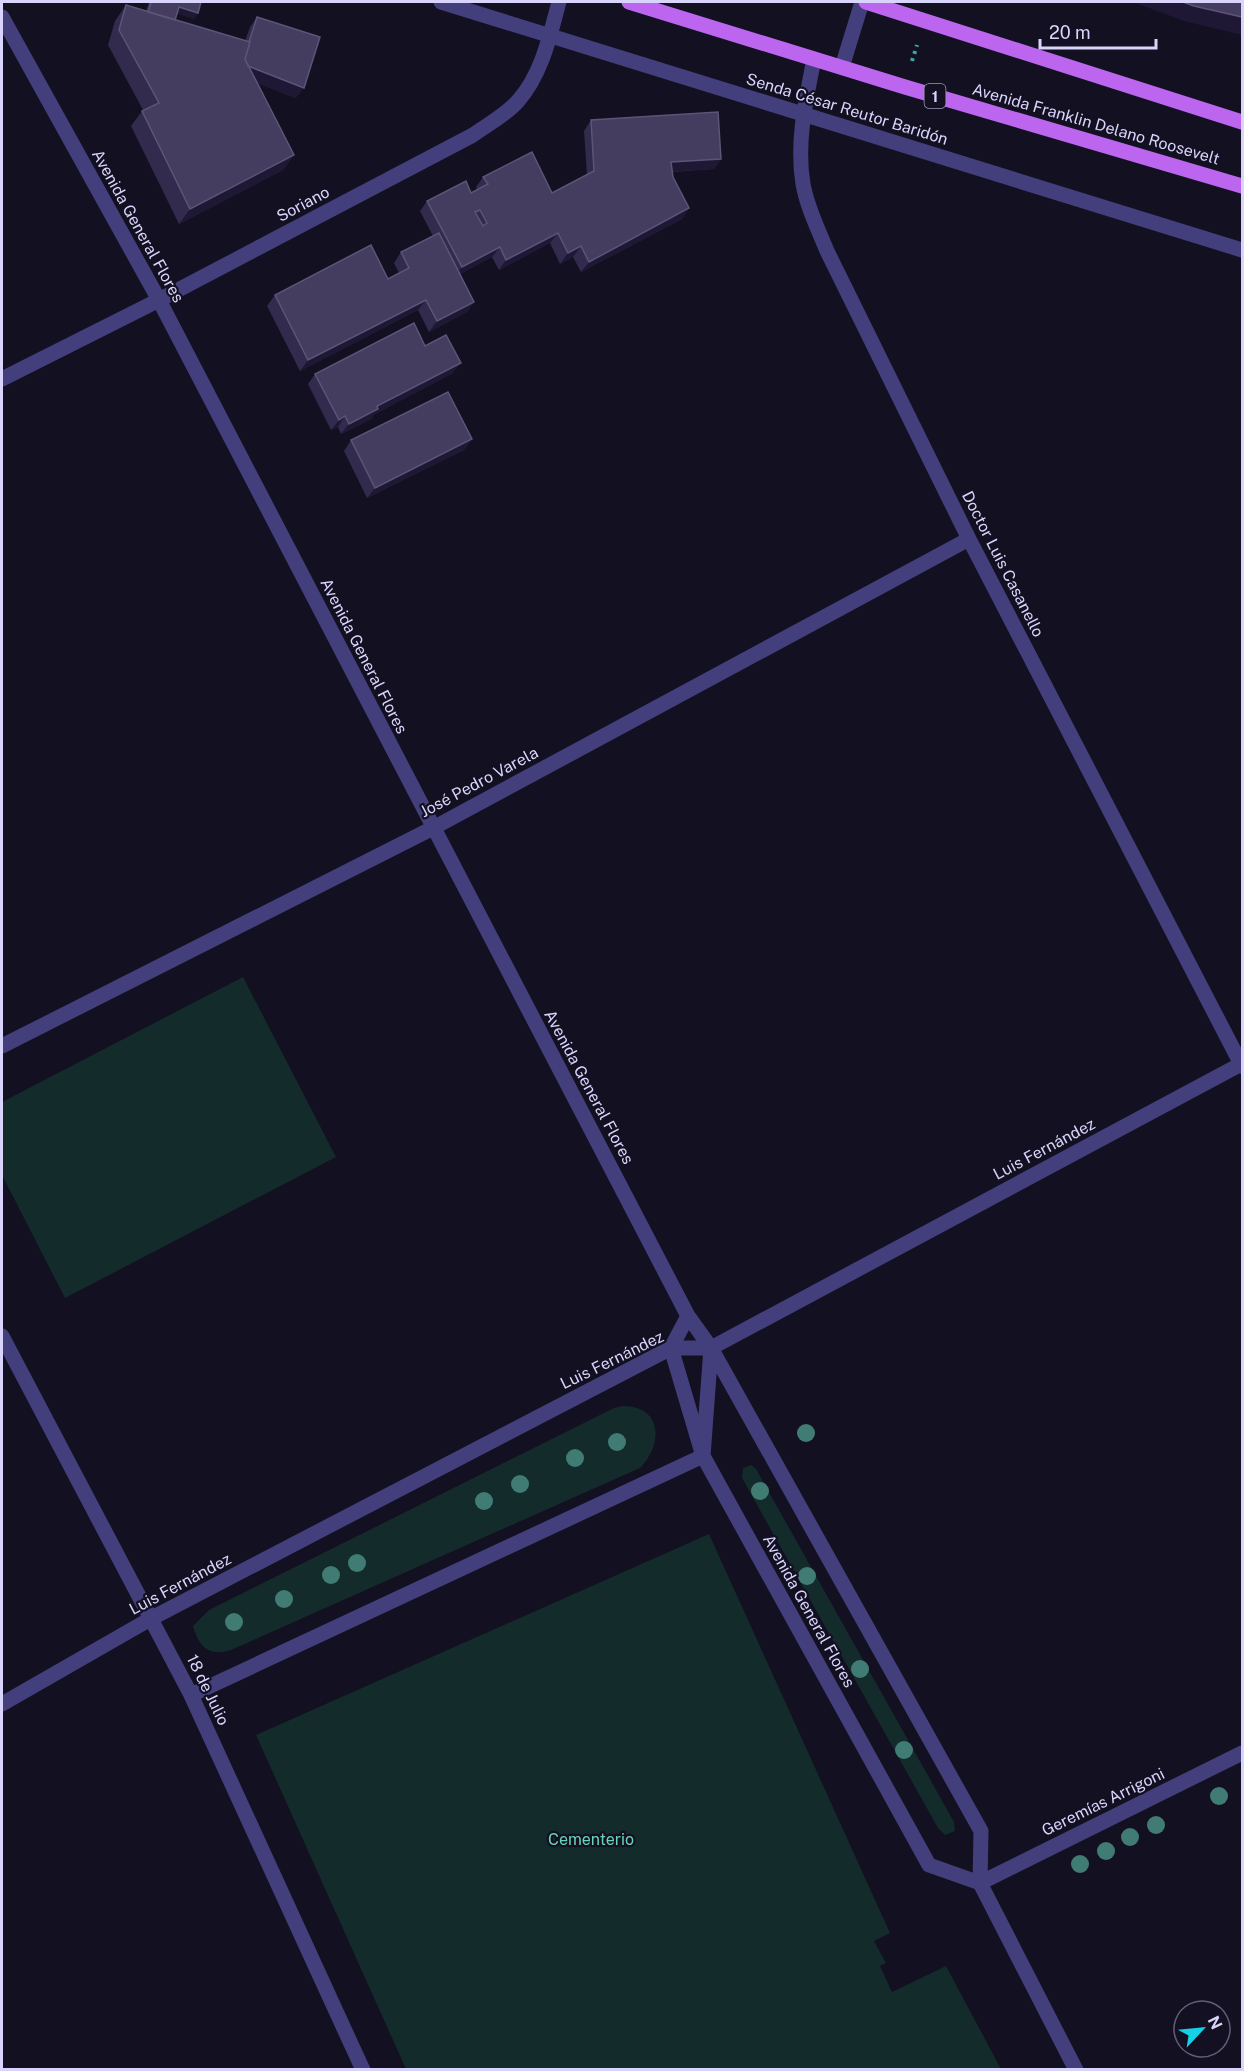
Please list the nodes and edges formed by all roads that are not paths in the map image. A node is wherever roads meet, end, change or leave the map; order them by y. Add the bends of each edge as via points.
1 (441, 2) edge
2 (559, 2) edge
3 (629, 2) edge
4 (864, 2) edge
5 (2, 17) edge
6 (550, 35) junction
7 (814, 59) junction
8 (842, 67) junction
9 (804, 114) junction
10 (1242, 122) edge
11 (1242, 186) edge
12 (1242, 250) edge
13 (159, 300) junction
14 (2, 379) edge
15 (969, 540) junction
16 (433, 828) junction
17 (2, 1046) edge
18 (1242, 1065) edge
19 (688, 1316) junction
20 (2, 1336) edge
21 (671, 1348) junction
22 (711, 1348) junction
23 (703, 1456) junction
24 (152, 1618) junction
25 (191, 1695) junction
26 (2, 1704) edge
27 (1242, 1753) edge
28 (980, 1883) junction
29 (363, 2070) edge
30 (1076, 2070) edge

1 - 6 street, Senda César Reutor Baridón
2 - 6 street, Soriano
3 - 7 main road, Avenida Franklin Delano Roosevelt / 1
4 - 8 street
4 - 10 main road
5 - 13 street, Avenida General Flores
6 - 9 street, Senda César Reutor Baridón
6 - 13 street, Soriano via 531,83 518,101 473,135
7 - 8 main road, Avenida Franklin Delano Roosevelt / 1
7 - 9 street, Doctor Luis Casanello
8 - 11 main road, Avenida Franklin Delano Roosevelt / 1
9 - 12 street, Senda César Reutor Baridón
9 - 15 street, Doctor Luis Casanello via 800,163 811,213
13 - 14 street, Soriano
13 - 16 street, Avenida General Flores
15 - 16 street, José Pedro Varela
15 - 18 street, Doctor Luis Casanello
16 - 17 street, José Pedro Varela
16 - 19 street, Avenida General Flores
18 - 22 street, Luis Fernández
19 - 21 street
19 - 22 street, Avenida General Flores
20 - 24 street, 18 de Julio
21 - 22 street, Luis Fernández
21 - 23 street, Avenida General Flores
21 - 24 street, Luis Fernández
22 - 23 street
22 - 28 street, Avenida General Flores via 981,1831
23 - 25 street
23 - 28 street, Avenida General Flores via 929,1865
24 - 25 street, 18 de Julio
24 - 26 street, Luis Fernández
25 - 29 street, 18 de Julio
27 - 28 street, Geremías Arrigoni
28 - 30 street, Avenida General Flores

